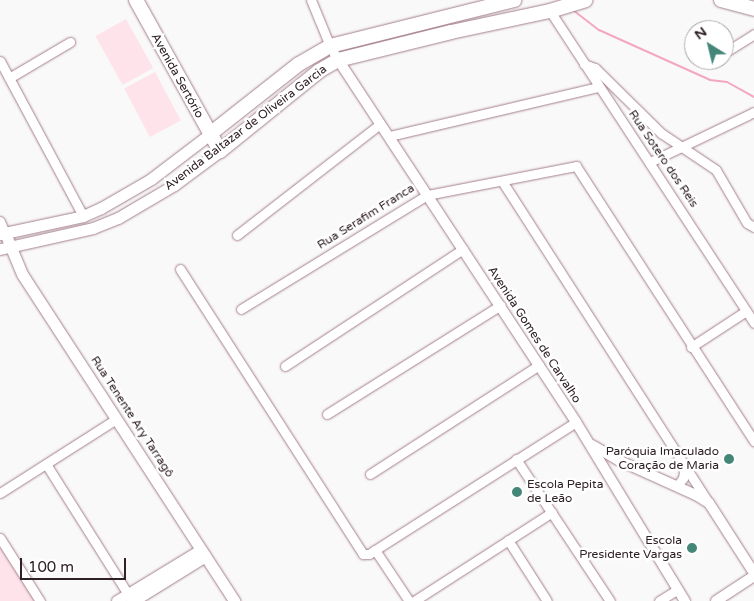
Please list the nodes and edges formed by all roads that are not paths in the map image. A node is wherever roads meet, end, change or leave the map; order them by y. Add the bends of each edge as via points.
1 (136, 0) edge
2 (311, 0) edge
3 (514, 0) edge
4 (721, 0) edge
5 (580, 2) edge
6 (754, 9) edge
7 (552, 10) junction
8 (754, 34) edge
9 (327, 39) junction
10 (70, 42) dead end
11 (734, 47) edge
12 (338, 60) junction
13 (0, 61) edge
14 (584, 64) junction
15 (9, 78) junction
16 (598, 87) junction
17 (754, 112) edge
18 (380, 124) junction
19 (210, 134) junction
20 (389, 136) junction
21 (680, 147) junction
22 (220, 151) junction
23 (650, 162) junction
24 (502, 181) junction
25 (427, 195) junction
26 (83, 216) junction
27 (754, 227) edge
28 (2, 230) edge
29 (237, 235) dead end
30 (5, 248) edge
31 (463, 249) junction
32 (180, 269) dead end
33 (501, 306) junction
34 (241, 309) dead end
35 (746, 311) junction
36 (754, 323) edge
37 (691, 347) junction
38 (539, 365) junction
39 (285, 366) dead end
40 (327, 414) dead end
41 (116, 419) junction
42 (576, 422) junction
43 (754, 441) edge
44 (589, 443) junction
45 (516, 459) junction
46 (46, 464) junction
47 (685, 465) junction
48 (370, 474) dead end
49 (677, 486) junction
50 (0, 493) edge
51 (709, 503) junction
52 (552, 512) junction
53 (0, 538) edge
54 (508, 540) junction
55 (375, 550) junction
56 (203, 553) junction
57 (754, 574) edge
58 (678, 589) junction
59 (132, 599) edge
60 (40, 601) edge
61 (117, 601) edge
62 (234, 601) edge
63 (409, 601) edge
64 (414, 601) edge
65 (547, 601) edge
66 (610, 601) edge
67 (660, 601) edge
68 (685, 601) edge
69 (716, 601) edge

1 - 19 main road, Avenida Sertório
2 - 9 street
3 - 9 main road, Avenida Baltazar de Oliveira Garcia
4 - 6 main road
5 - 7 main road, Avenida Baltazar de Oliveira Garcia
7 - 12 main road, Avenida Baltazar de Oliveira Garcia
7 - 14 street, Rua Sotero dos Reis
8 - 11 street
9 - 12 street, Avenida Gomes de Carvalho
9 - 19 main road, Avenida Baltazar de Oliveira Garcia
10 - 15 street
12 - 18 street, Avenida Gomes de Carvalho
12 - 22 main road, Avenida Baltazar de Oliveira Garcia via 319,71
13 - 15 street
14 - 16 street, Rua Sotero dos Reis
14 - 21 street via 595,68 635,110
15 - 26 street
16 - 20 street
16 - 23 street, Rua Sotero dos Reis
17 - 21 street
18 - 20 street, Avenida Gomes de Carvalho
18 - 29 street
19 - 22 main road, Avenida Sertório
19 - 26 main road, Avenida Baltazar de Oliveira Garcia via 151,179
20 - 25 street, Avenida Gomes de Carvalho
21 - 23 street
21 - 27 street via 719,173 747,223
22 - 30 main road, Avenida Baltazar de Oliveira Garcia via 174,185 118,218 93,228
23 - 35 street, Rua Sotero dos Reis
24 - 25 street, Rua Serafim Franca
24 - 37 street, Rua Serafim Franca via 576,166
24 - 47 street
25 - 31 street, Avenida Gomes de Carvalho
25 - 34 street, Rua Serafim Franca
26 - 28 main road, Avenida Baltazar de Oliveira Garcia
28 - 30 main road, Rua Tenente Ary Tarragô
30 - 41 main road, Rua Tenente Ary Tarragô
31 - 33 street, Avenida Gomes de Carvalho
31 - 39 street
32 - 55 street via 359,549 365,554
33 - 38 street, Avenida Gomes de Carvalho
33 - 40 street
35 - 36 street, Rua Sotero dos Reis
35 - 37 street
37 - 43 street
38 - 42 street, Avenida Gomes de Carvalho
38 - 48 street
41 - 46 street
41 - 56 main road, Rua Tenente Ary Tarragô
42 - 44 street, Avenida Gomes de Carvalho
42 - 45 street
44 - 49 street, Avenida Gomes de Carvalho via 618,460
44 - 58 street
45 - 52 street
45 - 55 street
46 - 50 street
46 - 59 street
47 - 49 street via 683,478
47 - 51 street
49 - 51 street, Avenida Gomes de Carvalho
51 - 57 street, Avenida Gomes de Carvalho
52 - 54 street
52 - 66 street
53 - 60 street
54 - 64 street
54 - 65 street
55 - 63 street
56 - 59 street
56 - 62 main road, Rua Tenente Ary Tarragô
57 - 69 street
58 - 67 street
58 - 68 street
59 - 61 street

